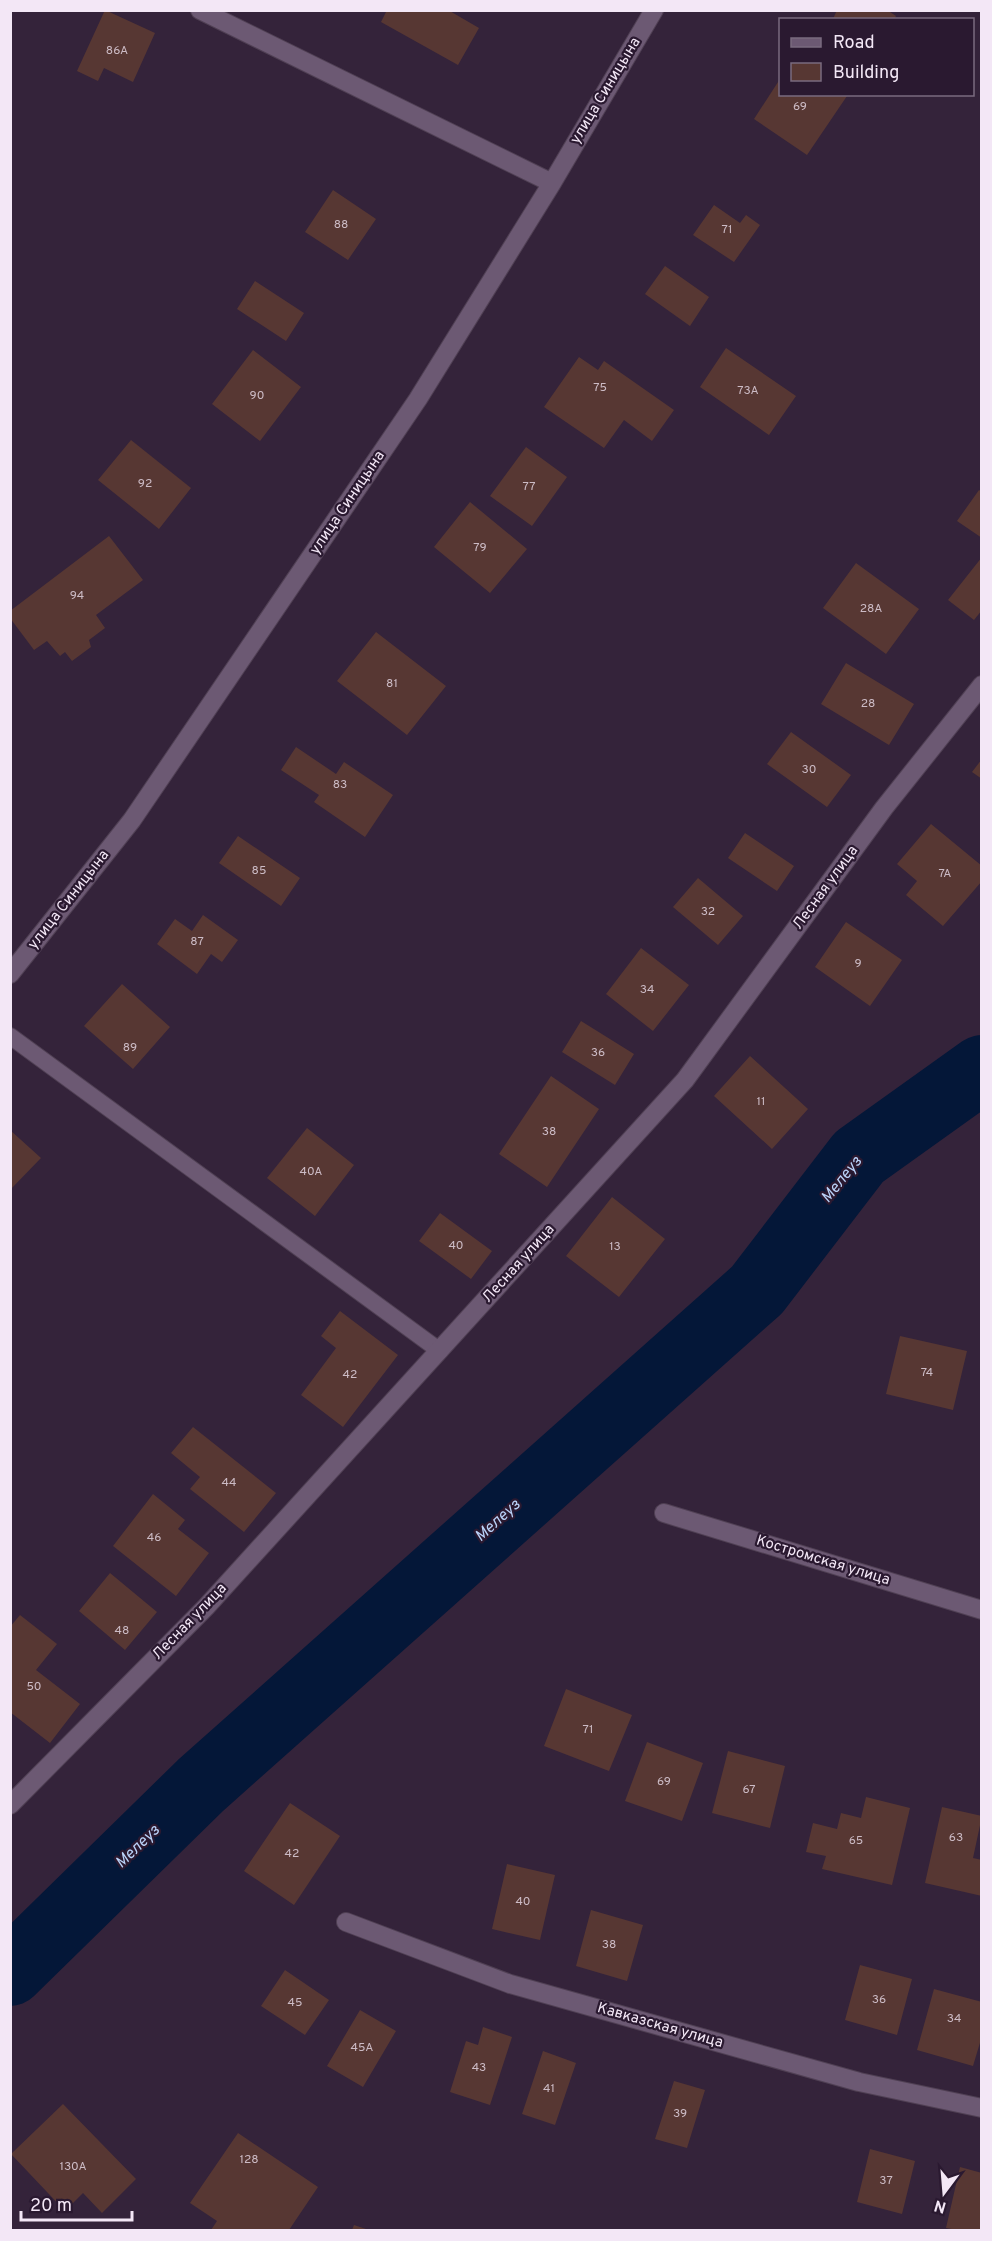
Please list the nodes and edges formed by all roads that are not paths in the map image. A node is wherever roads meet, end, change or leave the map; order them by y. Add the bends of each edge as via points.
1 (200, 10) edge
2 (654, 10) edge
3 (552, 183) junction
4 (981, 685) edge
5 (10, 974) edge
6 (10, 1036) edge
7 (441, 1351) junction
8 (664, 1513) dead end
9 (981, 1610) edge
10 (10, 1805) edge
11 (346, 1922) dead end
12 (981, 2108) edge

1 - 3 street
2 - 3 street, улица Синицына
3 - 5 street, улица Синицына via 418,399 132,820
4 - 7 street, Лесная улица via 884,808 685,1080
6 - 7 lane
7 - 10 street, Лесная улица via 206,1607
8 - 9 street, Костромская улица
11 - 12 street, Кавказская улица via 510,1984 859,2082

